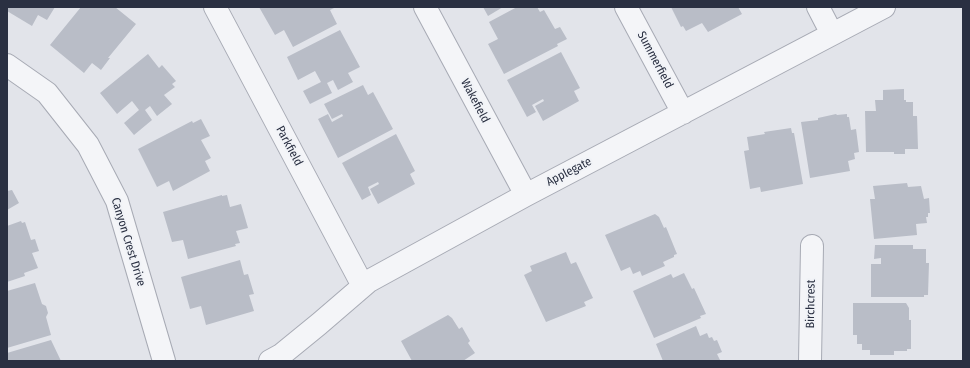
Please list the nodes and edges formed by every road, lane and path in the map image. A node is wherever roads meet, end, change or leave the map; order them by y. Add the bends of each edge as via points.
1 (215, 7) edge
2 (425, 7) edge
3 (626, 7) edge
4 (818, 7) edge
5 (884, 7) edge
6 (832, 34) junction
7 (7, 65) edge
8 (683, 114) junction
9 (526, 195) junction
10 (812, 246) dead end
11 (363, 286) junction
12 (164, 361) edge
13 (270, 361) edge
14 (810, 361) edge

1 - 11 street, Parkfield
2 - 9 street, Wakefield
3 - 8 street, Summerfield
4 - 6 street
5 - 6 street, Applegate
6 - 8 street, Applegate
7 - 12 street, Canyon Crest Drive via 47,93 88,145 117,201
8 - 9 street, Applegate
9 - 11 street, Applegate
10 - 14 street, Birchcrest
11 - 13 street, Applegate via 281,355

